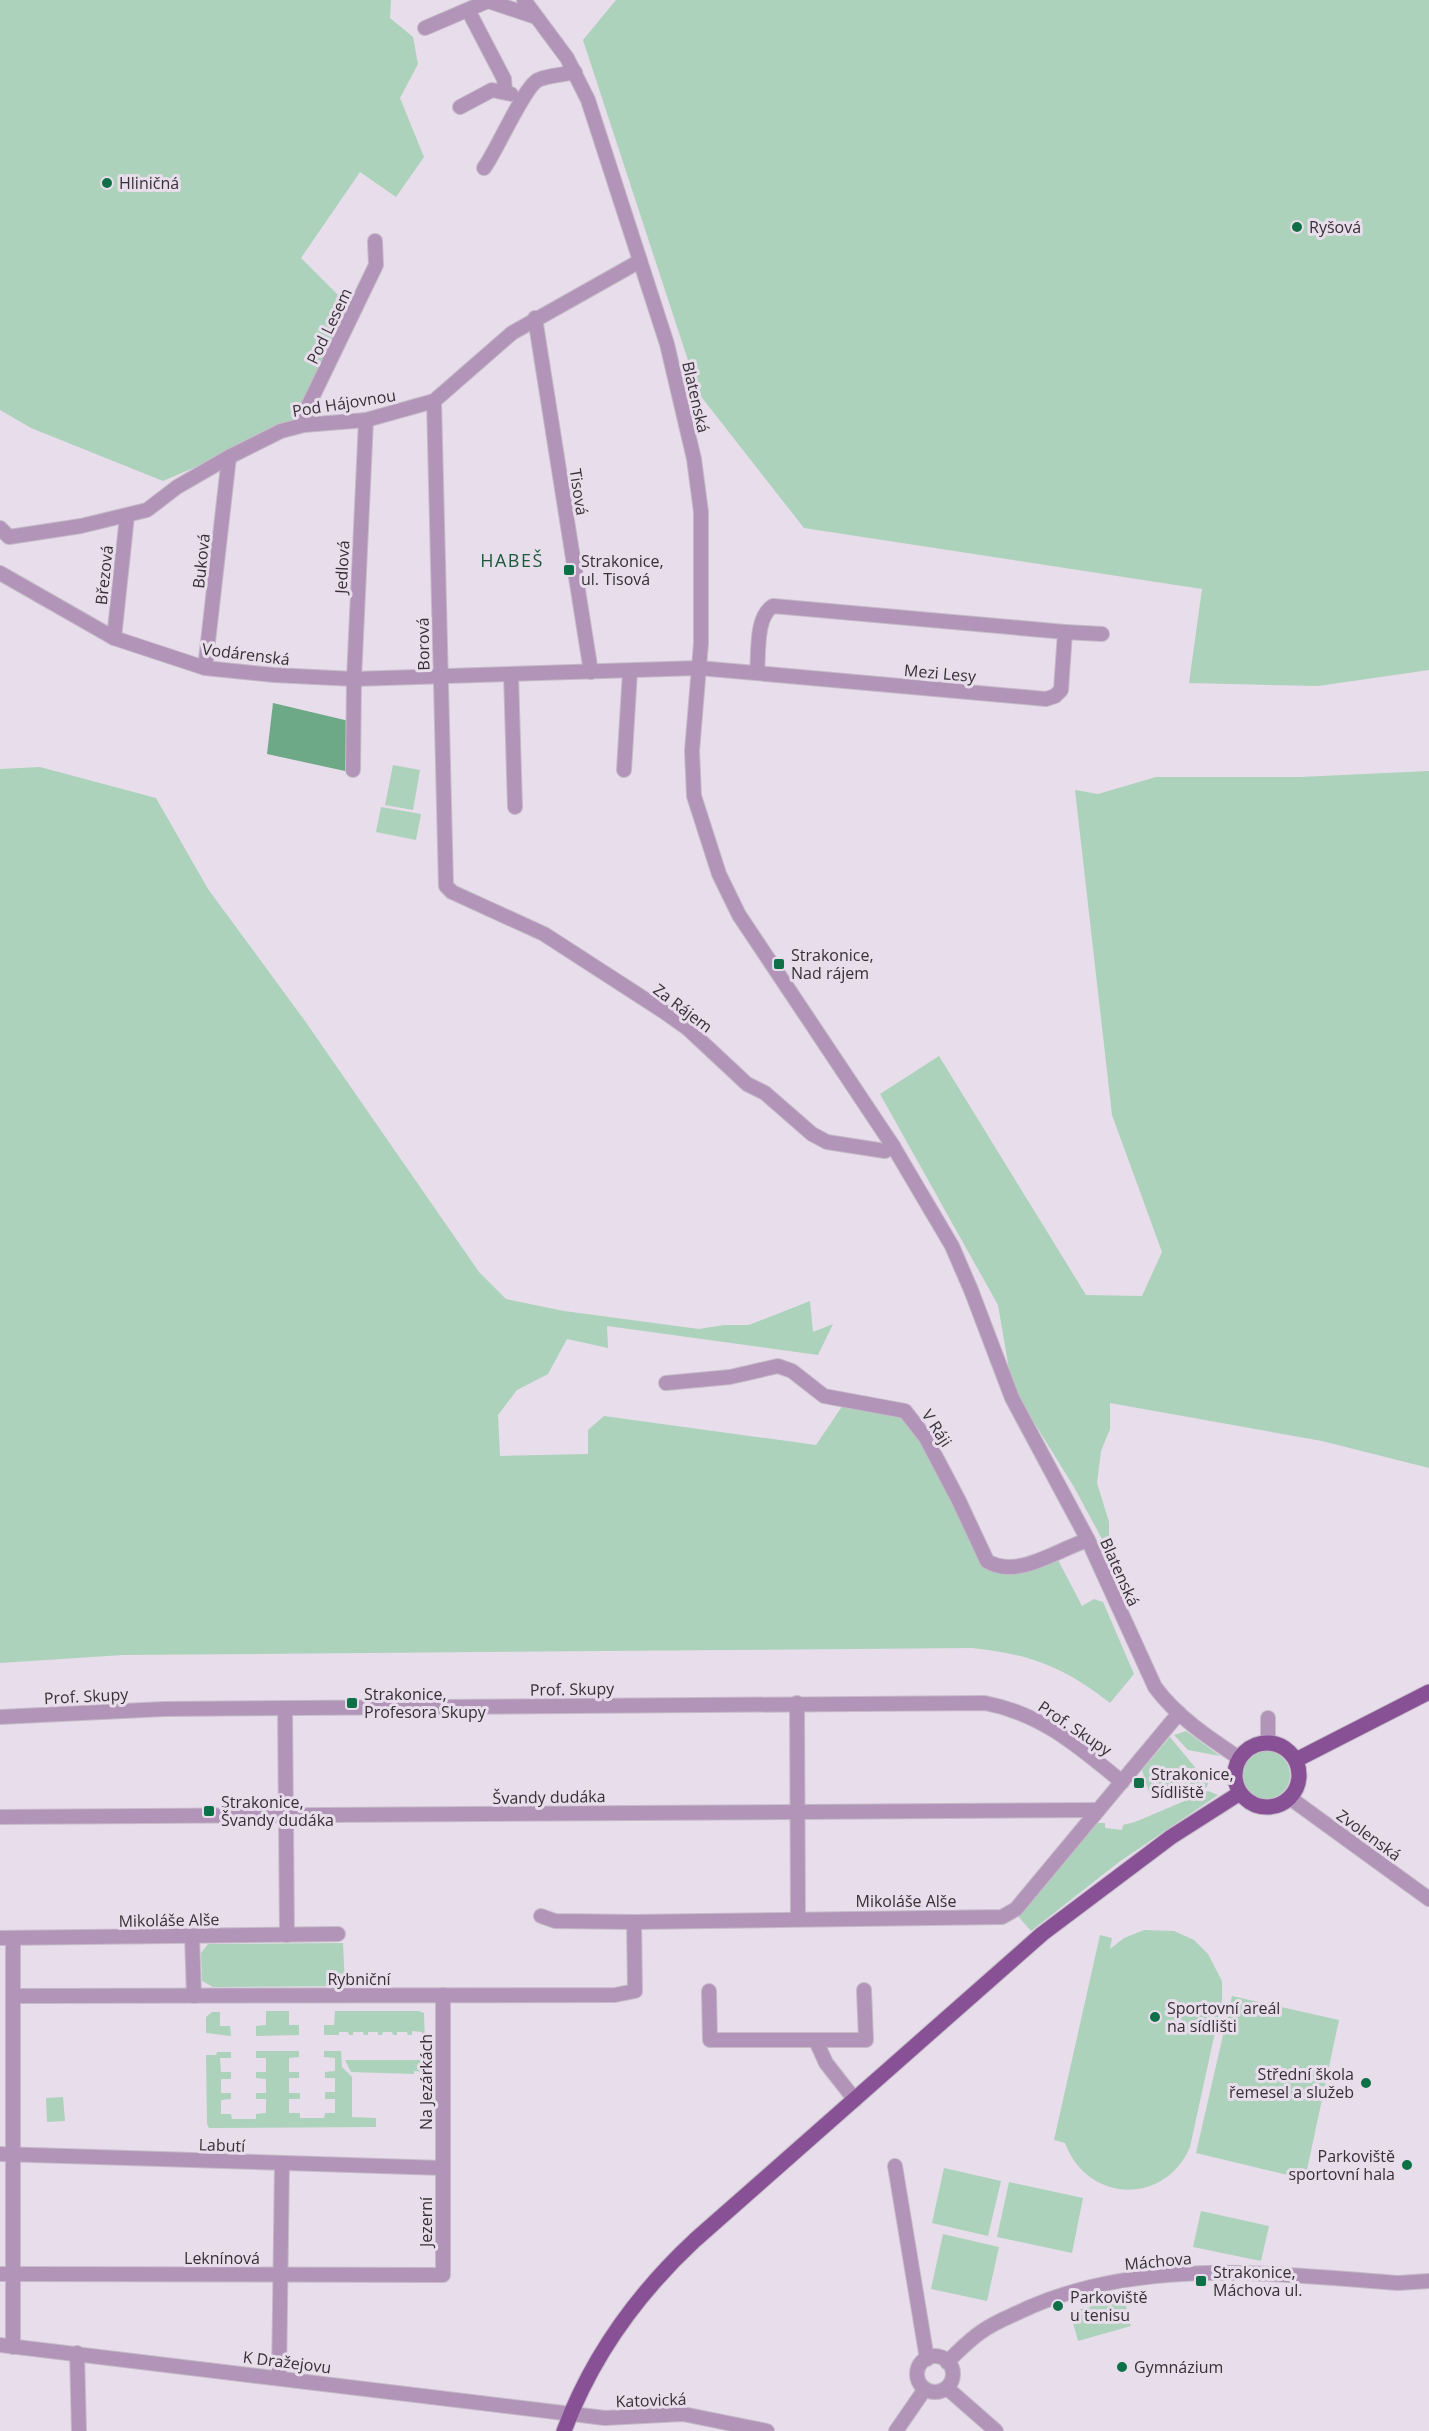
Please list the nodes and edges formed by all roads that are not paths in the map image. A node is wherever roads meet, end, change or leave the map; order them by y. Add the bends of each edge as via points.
1 (524, 0) edge
2 (468, 10) junction
3 (536, 17) junction
4 (425, 28) dead end
5 (575, 72) junction
6 (506, 91) junction
7 (521, 99) junction
8 (460, 107) dead end
9 (484, 168) dead end
10 (375, 241) dead end
11 (640, 261) junction
12 (535, 318) junction
13 (434, 401) junction
14 (366, 420) junction
15 (304, 425) junction
16 (229, 457) junction
17 (126, 516) junction
18 (3, 537) edge
19 (0, 573) edge
20 (1065, 632) junction
21 (1102, 634) dead end
22 (114, 638) junction
23 (205, 668) junction
24 (699, 669) junction
25 (630, 671) junction
26 (591, 672) junction
27 (511, 674) junction
28 (757, 674) junction
29 (440, 676) junction
30 (354, 679) junction
31 (353, 770) dead end
32 (624, 770) dead end
33 (515, 807) dead end
34 (446, 886) joint
35 (893, 1146) junction
36 (666, 1383) dead end
37 (1088, 1540) junction
38 (1429, 1692) edge
39 (797, 1703) junction
40 (285, 1708) junction
41 (1179, 1713) junction
42 (0, 1717) edge
43 (1268, 1718) dead end
44 (1268, 1743) junction
45 (1239, 1758) junction
46 (1296, 1760) junction
47 (1122, 1782) junction
48 (1240, 1793) junction
49 (1290, 1798) junction
50 (1098, 1810) junction
51 (798, 1811) junction
52 (0, 1816) edge
53 (287, 1816) junction
54 (1429, 1899) edge
55 (541, 1916) dead end
56 (798, 1919) junction
57 (634, 1922) junction
58 (338, 1934) dead end
59 (287, 1935) junction
60 (192, 1936) junction
61 (7, 1938) edge
62 (864, 1990) dead end
63 (709, 1992) dead end
64 (443, 1995) junction
65 (13, 1996) junction
66 (194, 1996) junction
67 (816, 2041) junction
68 (855, 2100) junction
69 (7, 2155) edge
70 (282, 2163) junction
71 (896, 2166) dead end
72 (443, 2168) junction
73 (7, 2273) edge
74 (281, 2275) junction
75 (443, 2275) joint
76 (1429, 2281) edge
77 (7, 2346) edge
78 (77, 2353) junction
79 (927, 2359) junction
80 (948, 2362) junction
81 (279, 2378) junction
82 (947, 2388) junction
83 (925, 2389) junction
84 (571, 2414) junction
85 (79, 2431) edge
86 (564, 2431) edge
87 (767, 2431) edge
88 (896, 2431) edge
89 (996, 2431) edge

1 - 3 street, Blatenská
2 - 3 street via 488,1
2 - 4 street
2 - 6 street via 504,79
3 - 5 street, Blatenská
5 - 7 street via 539,80
5 - 11 street, Blatenská via 597,125
6 - 7 street
6 - 8 street via 492,90
7 - 9 street
10 - 15 street, Pod Lesem via 376,265 309,404
11 - 12 street, Pod Hájovnou
11 - 24 street, Blatenská via 667,344 694,459 701,512
12 - 13 street, Pod Hájovnou via 512,333
12 - 26 street, Tisová
13 - 14 street, Pod Hájovnou
13 - 29 street, Borová
14 - 15 street, Pod Hájovnou
14 - 30 street, Jedlová
15 - 16 street, Pod Hájovnou via 281,431
16 - 17 street, Pod Hájovnou via 147,510
16 - 23 street, Buková
17 - 18 street, Pod Hájovnou
17 - 22 street, Březová
19 - 22 street, Vodárenská
20 - 21 street
20 - 28 street via 773,606 762,619
20 - 28 street, Mezi Lesy via 1061,690 1046,699
22 - 23 street, Vodárenská
23 - 30 street, Vodárenská
24 - 25 street, Vodárenská
24 - 28 street, Mezi Lesy
24 - 35 street, Blatenská via 692,751 694,796 704,831 739,915
25 - 26 street, Vodárenská
25 - 32 street
26 - 27 street, Vodárenská
27 - 29 street, Vodárenská
27 - 33 street
29 - 30 street, Vodárenská
29 - 34 street, Borová
30 - 31 street, Jedlová
34 - 35 street, Za Rájem via 544,934 663,1011 812,1134 827,1142 885,1151
35 - 37 street, Blatenská via 952,1246 1001,1373
36 - 37 street, V Ráji via 730,1377 778,1366 792,1371 824,1396 899,1408 926,1438 987,1561 994,1566 1013,1567
37 - 41 street, Blatenská via 1148,1674 1164,1699
38 - 46 main road
39 - 40 street, Prof. Skupy
39 - 47 street, Prof. Skupy via 985,1703 1011,1708 1055,1730
39 - 51 street
40 - 42 street, Prof. Skupy
40 - 53 street
41 - 45 street, Blatenská
41 - 47 street, Mikoláše Alše
43 - 44 street
44 - 45 main road via 1251,1746
44 - 46 main road via 1284,1747
45 - 48 main road via 1234,1775
46 - 49 main road via 1299,1780
47 - 50 street, Mikoláše Alše
48 - 49 main road via 1263,1807 1273,1807
48 - 68 main road via 1171,1837 1042,1934
49 - 54 street, Zvolenská
50 - 51 street, Švandy dudáka
50 - 56 street, Mikoláše Alše via 1016,1909 1002,1917
51 - 53 street, Švandy dudáka
51 - 56 street
52 - 53 street, Švandy dudáka
53 - 59 street
55 - 57 street, Mikoláše Alše via 555,1921
56 - 57 street, Mikoláše Alše
57 - 64 street, Rybniční via 635,1992
58 - 59 street, Mikoláše Alše
59 - 60 street, Mikoláše Alše
60 - 61 street, Mikoláše Alše
60 - 66 street
61 - 65 street
62 - 67 street via 866,2040
63 - 67 street via 710,2040
64 - 66 street, Rybniční
64 - 72 street, Na Jezárkách
65 - 66 street, Rybniční
65 - 69 street
67 - 68 street via 826,2063
68 - 84 main road via 695,2240 642,2293 604,2348
69 - 70 street, Labutí
69 - 73 street
70 - 72 street, Labutí
70 - 74 street
71 - 79 street
72 - 75 street, Jezerní
73 - 74 street, Leknínová
73 - 77 street
74 - 75 street, Leknínová
74 - 81 street
76 - 80 street, Máchova via 1398,2283 1210,2273 1136,2277 1082,2289 1005,2319 981,2332
77 - 78 street, K Dražejovu
78 - 81 street, K Dražejovu
78 - 85 street
79 - 80 street via 938,2357
79 - 83 street via 918,2374
80 - 82 street via 953,2374
81 - 84 street, K Dražejovu
82 - 83 street via 935,2392
82 - 89 street
83 - 88 street
84 - 86 main road
84 - 87 street, Katovická via 618,2419 683,2414

